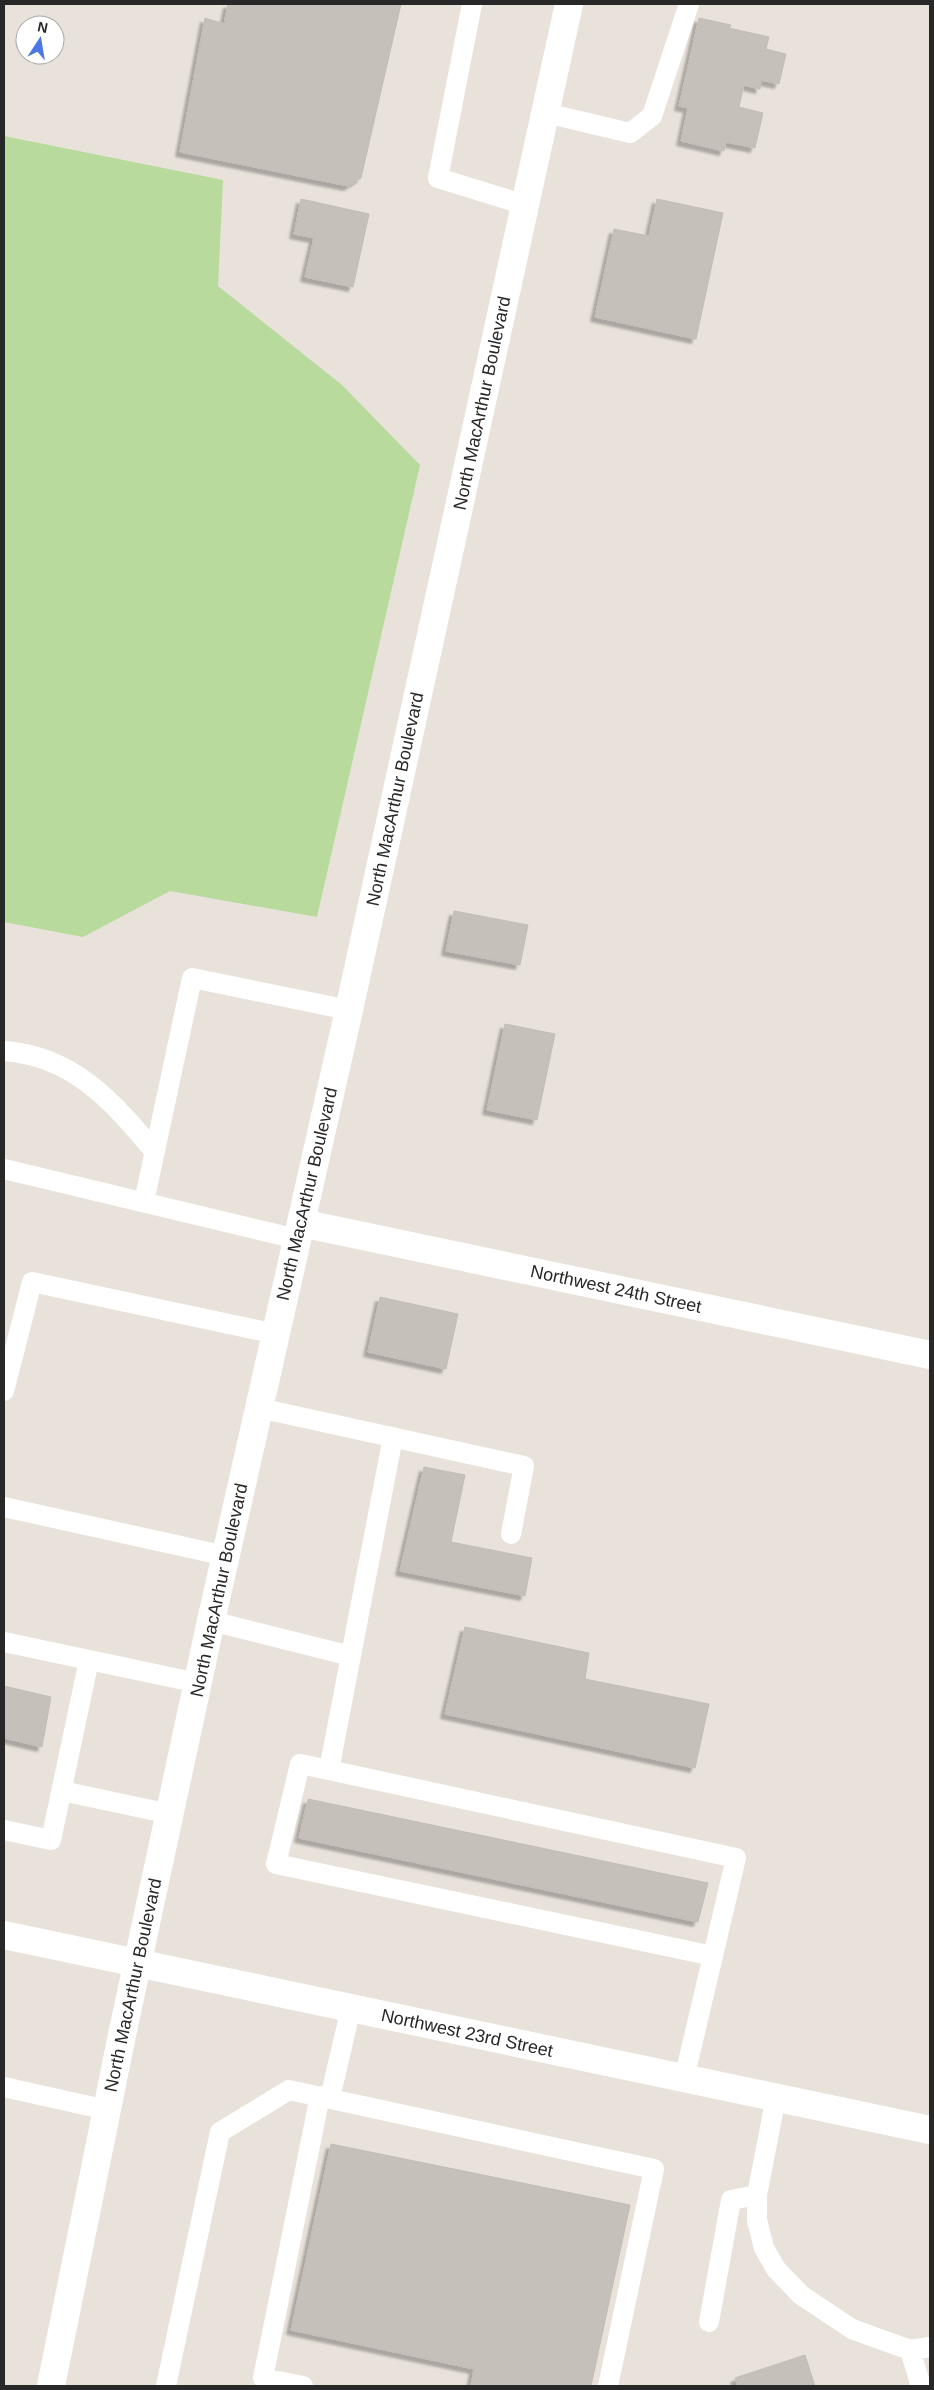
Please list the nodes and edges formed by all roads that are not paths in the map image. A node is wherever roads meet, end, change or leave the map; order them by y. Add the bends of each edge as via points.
1 (472, 4) edge
2 (569, 4) edge
3 (689, 4) edge
4 (546, 113) junction
5 (525, 205) junction
6 (349, 1010) junction
7 (4, 1051) edge
8 (155, 1152) junction
9 (4, 1169) edge
10 (144, 1202) junction
11 (299, 1231) junction
12 (276, 1334) junction
13 (930, 1355) edge
14 (4, 1391) edge
15 (259, 1408) junction
16 (393, 1438) junction
17 (4, 1507) edge
18 (511, 1534) dead end
19 (226, 1556) junction
20 (211, 1622) junction
21 (4, 1642) edge
22 (351, 1656) junction
23 (90, 1660) junction
24 (198, 1683) junction
25 (330, 1770) junction
26 (62, 1791) junction
27 (170, 1814) junction
28 (4, 1830) edge
29 (4, 1934) edge
30 (713, 1956) junction
31 (138, 1962) junction
32 (351, 2008) junction
33 (684, 2079) junction
34 (4, 2087) edge
35 (325, 2097) junction
36 (776, 2097) junction
37 (107, 2110) junction
38 (930, 2130) edge
39 (757, 2195) junction
40 (710, 2322) dead end
41 (930, 2347) edge
42 (910, 2350) junction
43 (51, 2386) edge
44 (166, 2386) edge
45 (303, 2386) edge
46 (608, 2386) edge
47 (921, 2386) edge

1 - 5 lane via 438,178
2 - 4 main road, North MacArthur Boulevard
3 - 4 lane via 652,116 630,133
4 - 5 main road, North MacArthur Boulevard
5 - 6 main road, North MacArthur Boulevard
6 - 8 lane via 192,978
6 - 11 main road, North MacArthur Boulevard
7 - 8 lane via 34,1056 85,1079 109,1100
8 - 10 lane
9 - 10 lane
10 - 11 lane
11 - 12 main road, North MacArthur Boulevard
11 - 13 main road, Northwest 24th Street
12 - 14 lane via 32,1282
12 - 15 main road, North MacArthur Boulevard
15 - 16 lane
15 - 19 main road, North MacArthur Boulevard
16 - 18 lane via 524,1466
16 - 22 lane
17 - 19 lane
19 - 20 main road, North MacArthur Boulevard
20 - 22 lane
20 - 24 main road, North MacArthur Boulevard
21 - 23 lane
22 - 25 lane
23 - 24 lane
23 - 26 lane
24 - 27 main road, North MacArthur Boulevard
25 - 30 lane via 736,1858
25 - 30 lane via 300,1764 276,1864
26 - 27 lane
26 - 28 lane via 51,1840
27 - 31 main road, North MacArthur Boulevard
29 - 31 main road, Northwest 23rd Street
30 - 33 lane
31 - 32 main road, Northwest 23rd Street
31 - 37 main road, North MacArthur Boulevard
32 - 33 main road, Northwest 23rd Street
32 - 35 lane
33 - 36 main road, Northwest 23rd Street
34 - 37 lane
35 - 44 lane via 289,2090 220,2132
35 - 45 lane via 263,2378
35 - 46 lane via 654,2169
36 - 38 main road, Northwest 23rd Street
36 - 39 lane
37 - 43 main road, North MacArthur Boulevard
39 - 40 lane via 731,2200
39 - 42 lane via 757,2220 764,2248 776,2269 801,2295 852,2329
41 - 42 lane
42 - 47 lane

